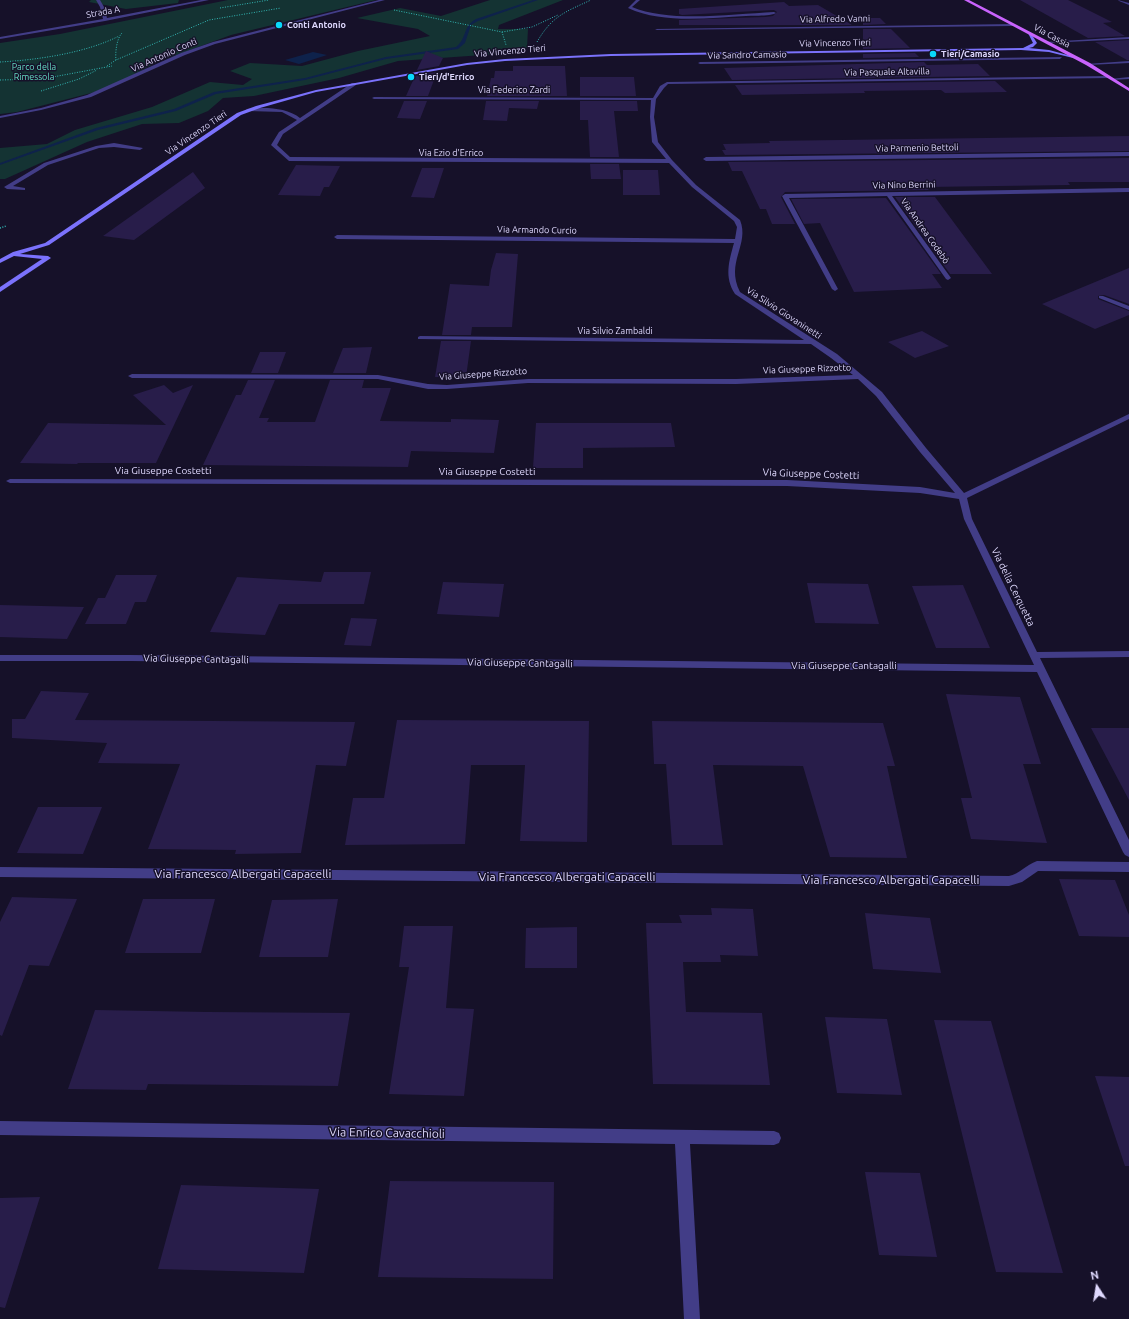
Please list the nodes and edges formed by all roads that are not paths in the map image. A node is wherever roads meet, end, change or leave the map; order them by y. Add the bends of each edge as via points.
1 (98, 0) edge
2 (207, 0) edge
3 (382, 0) edge
4 (638, 0) edge
5 (966, 0) edge
6 (1120, 0) edge
7 (1129, 4) edge
8 (774, 13) dead end
9 (105, 20) junction
10 (1014, 25) junction
11 (657, 29) dead end
12 (1030, 33) junction
13 (0, 38) edge
14 (1129, 38) edge
15 (1047, 42) junction
16 (1056, 47) junction
17 (976, 49) junction
18 (1021, 49) junction
19 (1034, 50) junction
20 (1060, 58) dead end
21 (1077, 58) junction
22 (986, 59) junction
23 (1129, 62) edge
24 (700, 63) dead end
25 (1088, 64) junction
26 (1110, 78) junction
27 (1129, 78) edge
28 (354, 84) junction
29 (1129, 90) edge
30 (374, 98) dead end
31 (654, 99) junction
32 (248, 110) junction
33 (0, 117) edge
34 (300, 120) junction
35 (140, 148) dead end
36 (1129, 154) edge
37 (706, 160) dead end
38 (670, 161) junction
39 (23, 189) dead end
40 (1129, 190) edge
41 (888, 194) junction
42 (337, 237) dead end
43 (737, 241) junction
44 (47, 244) junction
45 (12, 254) junction
46 (48, 258) junction
47 (0, 262) edge
48 (948, 278) dead end
49 (835, 289) dead end
50 (0, 290) edge
51 (1100, 297) dead end
52 (1129, 308) edge
53 (420, 338) dead end
54 (811, 342) junction
55 (132, 376) dead end
56 (860, 376) junction
57 (1129, 416) edge
58 (10, 481) dead end
59 (963, 497) junction
60 (1129, 654) edge
61 (1033, 655) junction
62 (0, 658) edge
63 (1039, 669) junction
64 (1129, 852) edge
65 (1129, 868) edge
66 (0, 872) edge
67 (0, 1128) edge
68 (682, 1137) junction
69 (774, 1138) dead end
70 (692, 1319) edge

1 - 9 street
2 - 9 street, Strada A
3 - 33 street, Via Antonio Conti via 214,43 89,96 47,108
4 - 8 street via 629,7 635,12 650,15
5 - 10 main road, Via Cassia
6 - 7 street
9 - 13 street, Strada A
10 - 11 street, Via Alfredo Vanni
10 - 12 main road, Via Cassia
12 - 15 main road, Via Cassia
12 - 18 street via 1035,43
14 - 15 street
15 - 16 main road, Via Cassia
16 - 18 street, Via Vincenzo Tieri
16 - 19 street, Via Vincenzo Tieri
16 - 21 main road, Via Cassia
17 - 18 street, Via Vincenzo Tieri
17 - 22 street
17 - 28 street, Via Vincenzo Tieri via 612,55 505,60 467,64
18 - 19 street, Via Vincenzo Tieri
19 - 21 street, Via Vincenzo Tieri via 1056,52
20 - 22 street, Via Sandro Camasio
21 - 25 main road, Via Cassia
22 - 24 street, Via Sandro Camasio
23 - 25 street
25 - 26 main road, Via Cassia
26 - 27 street, Via Pasquale Altavilla
26 - 29 main road, Via Cassia
26 - 31 street, Via Pasquale Altavilla via 667,83
28 - 32 street, Via Vincenzo Tieri via 300,95
28 - 34 street, Via Ezio d'Errico
30 - 31 street, Via Federico Zardi
31 - 38 street, Via Silvio Giovaninetti via 652,117 655,142
32 - 34 street via 284,112
32 - 44 street, Via Vincenzo Tieri
34 - 38 street, Via Ezio d'Errico via 281,133 274,145 289,160
35 - 39 street via 98,146 46,164 7,187
36 - 37 street, Via Parmenio Bettoli
38 - 43 street, Via Silvio Giovaninetti via 694,186 737,220 741,230
40 - 41 street, Via Nino Berrini
41 - 48 street, Via Andrea Codebò
41 - 49 street, Via Nino Berrini via 785,196
42 - 43 street, Via Armando Curcio
43 - 54 street, Via Silvio Giovaninetti via 729,277 737,293
44 - 45 street, Via Vincenzo Tieri
44 - 46 street
45 - 46 street
45 - 47 street, Via Vincenzo Tieri
46 - 50 street
51 - 52 street
53 - 54 street, Via Silvio Zambaldi
54 - 56 street, Via Silvio Giovaninetti
55 - 56 street, Via Giuseppe Rizzotto via 378,377 424,386 448,387 515,381 779,381
56 - 59 street, Via Silvio Giovaninetti via 879,394
57 - 59 street
58 - 59 street, Via Giuseppe Costetti via 787,483 920,490
59 - 61 street, Via della Cerquetta via 968,519
60 - 61 street
61 - 63 street, Via della Cerquetta
62 - 63 street, Via Giuseppe Cantagalli
63 - 64 street, Via della Cerquetta
65 - 66 street, Via Francesco Albergati Capacelli via 1037,866 1030,868 1017,880 1008,881
67 - 68 street, Via Enrico Cavacchioli
68 - 69 street, Via Enrico Cavacchioli
68 - 70 street

